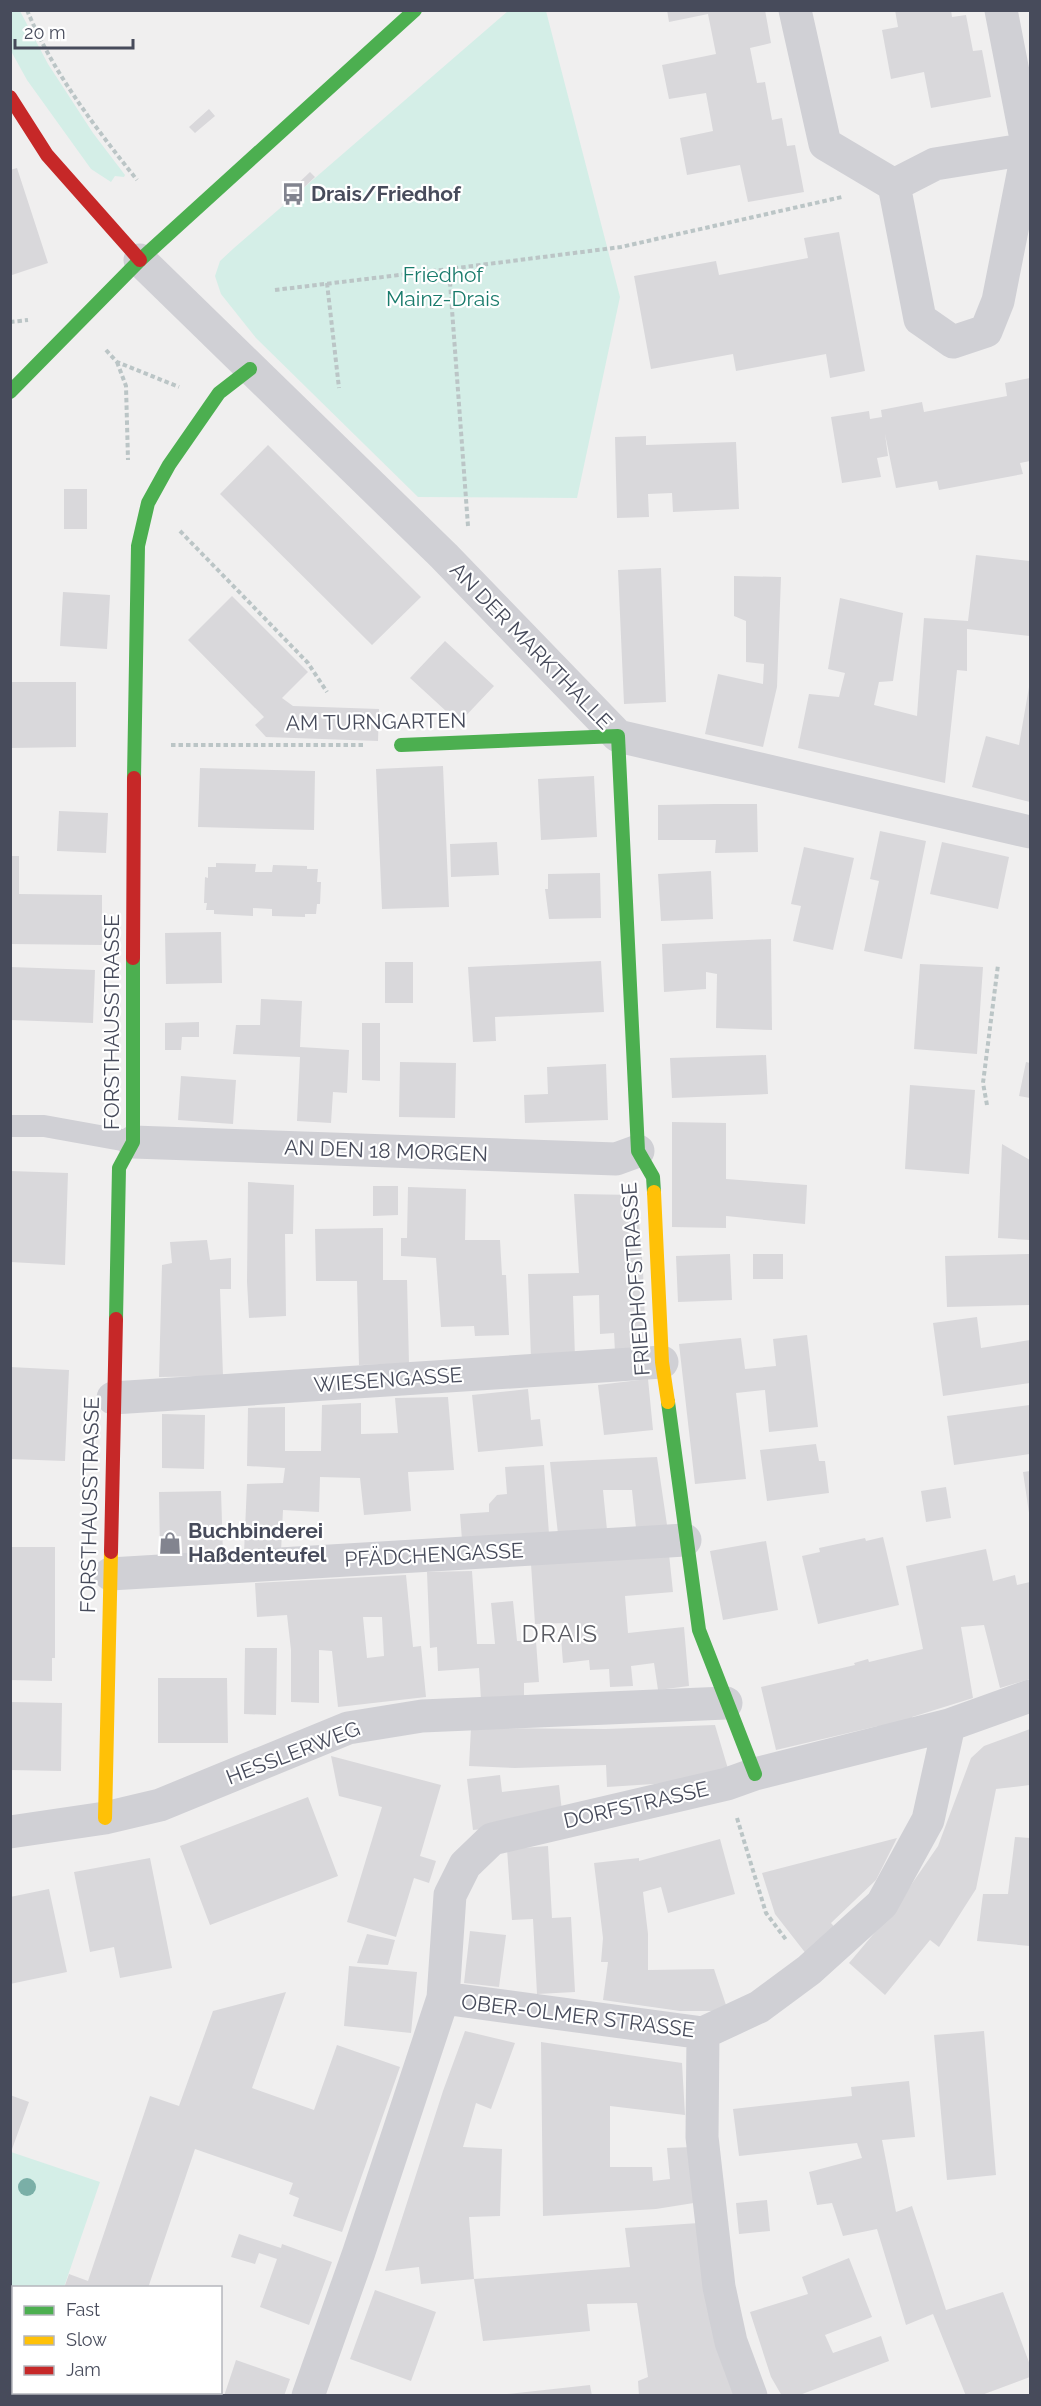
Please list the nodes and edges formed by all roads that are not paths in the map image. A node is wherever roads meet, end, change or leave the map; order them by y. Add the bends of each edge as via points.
1 (415, 10) edge
2 (795, 10) edge
3 (1001, 10) edge
4 (10, 97) edge
5 (1029, 149) edge
6 (894, 185) junction
7 (140, 260) junction
8 (250, 369) junction
9 (10, 392) edge
10 (618, 736) junction
11 (401, 745) road end
12 (1030, 832) edge
13 (10, 1126) edge
14 (133, 1142) junction
15 (638, 1151) junction
16 (662, 1362) junction
17 (113, 1398) junction
18 (685, 1540) junction
19 (110, 1574) junction
20 (1030, 1696) edge
21 (726, 1703) junction
22 (949, 1725) junction
23 (741, 1779) junction
24 (105, 1818) junction
25 (10, 1832) edge
26 (443, 1998) junction
27 (703, 2033) junction
28 (308, 2396) edge
29 (751, 2396) edge

1 - 7 street
2 - 6 street via 825,144
3 - 5 street
4 - 7 street via 47,155
5 - 6 street via 935,164
5 - 6 street via 998,301 986,331 953,342 920,319
7 - 8 street, AN DER MARKTHALLE
7 - 9 street
8 - 10 street, AN DER MARKTHALLE via 444,556
8 - 14 street, FORSTHAUSSTRASSE via 219,393 169,465 148,503 138,546
10 - 11 street, AM TURNGARTEN
10 - 12 street, AN DER MARKTHALLE
10 - 15 street, FRIEDHOFSTRASSE
13 - 14 lane via 44,1125
14 - 15 street, AN DEN 18 MORGEN via 616,1159
14 - 17 street, FORSTHAUSSTRASSE via 119,1168
15 - 16 street, FRIEDHOFSTRASSE via 653,1177
16 - 17 street, WIESENGASSE
16 - 18 street, FRIEDHOFSTRASSE
17 - 19 street, FORSTHAUSSTRASSE
18 - 19 street, PFÄDCHENGASSE
18 - 21 street, FRIEDHOFSTRASSE via 699,1630
19 - 24 street, FORSTHAUSSTRASSE
20 - 22 street
21 - 23 street, FRIEDHOFSTRASSE
21 - 24 street, HESSLERWEG via 422,1716 348,1728 160,1805
22 - 23 street, DORFSTRASSE
22 - 27 street, OBER-OLMER STRASSE via 928,1820 882,1904 809,1970 759,2007
23 - 26 street, DORFSTRASSE via 492,1839 465,1866 450,1895
24 - 25 street, HESSLERWEG
26 - 27 street, OBER-OLMER STRASSE
26 - 28 street, OBER-OLMER STRASSE
27 - 29 street via 702,2138 719,2287 731,2342

